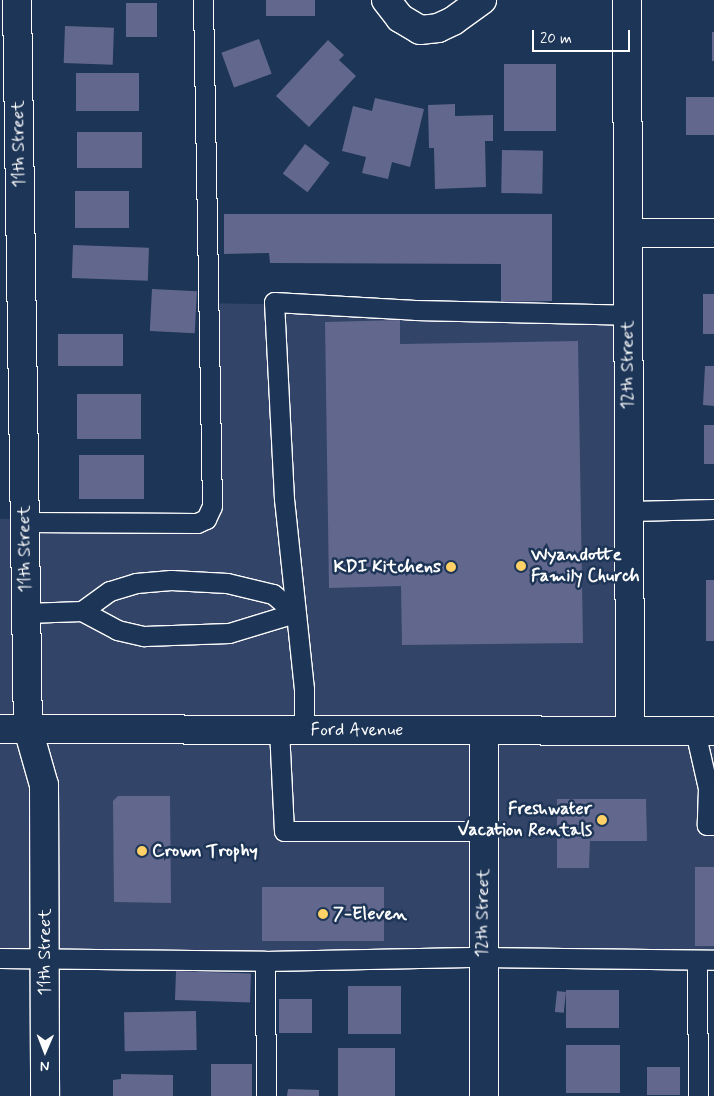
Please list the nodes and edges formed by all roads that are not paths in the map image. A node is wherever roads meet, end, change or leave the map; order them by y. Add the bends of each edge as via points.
1 (17, 0) edge
2 (203, 0) edge
3 (386, 0) edge
4 (482, 0) edge
5 (627, 0) edge
6 (628, 232) junction
7 (714, 233) edge
8 (628, 314) junction
9 (714, 509) edge
10 (629, 511) junction
11 (25, 522) junction
12 (82, 611) junction
13 (26, 613) junction
14 (295, 613) junction
15 (0, 728) edge
16 (28, 729) junction
17 (292, 729) junction
18 (484, 730) junction
19 (630, 730) junction
20 (704, 730) edge
21 (714, 825) edge
22 (484, 831) junction
23 (483, 957) junction
24 (0, 958) edge
25 (45, 959) junction
26 (706, 960) edge
27 (265, 961) junction
28 (46, 1096) edge
29 (266, 1096) edge
30 (484, 1096) edge
31 (698, 1096) edge

1 - 11 street, 11th Street
2 - 11 lane via 212,506 206,519 197,523
3 - 4 street via 400,18 420,30 438,28 454,21
5 - 6 street, 12th Street
6 - 7 street
6 - 8 street, 12th Street
8 - 10 street, 12th Street
8 - 14 lane via 415,310 274,302 284,499
9 - 10 lane
10 - 19 street, 12th Street
11 - 13 street, 11th Street
12 - 13 lane
12 - 14 lane via 117,630 144,636 229,633
12 - 14 lane via 110,591 136,583 171,580 227,583 274,594
13 - 16 street, 11th Street
14 - 17 lane via 304,689
15 - 16 street, Ford Avenue
16 - 17 street, Ford Avenue
16 - 25 street, 11th Street via 44,785
17 - 18 street, Ford Avenue
17 - 22 lane via 284,831
18 - 19 street, Ford Avenue
18 - 22 street, 12th Street
19 - 20 street, Ford Avenue
20 - 21 lane via 707,825
22 - 23 street, 12th Street
23 - 26 lane
23 - 27 lane
23 - 30 street, 12th Street
24 - 25 lane
25 - 27 lane
25 - 28 street, 11th Street
26 - 31 lane
27 - 29 lane

